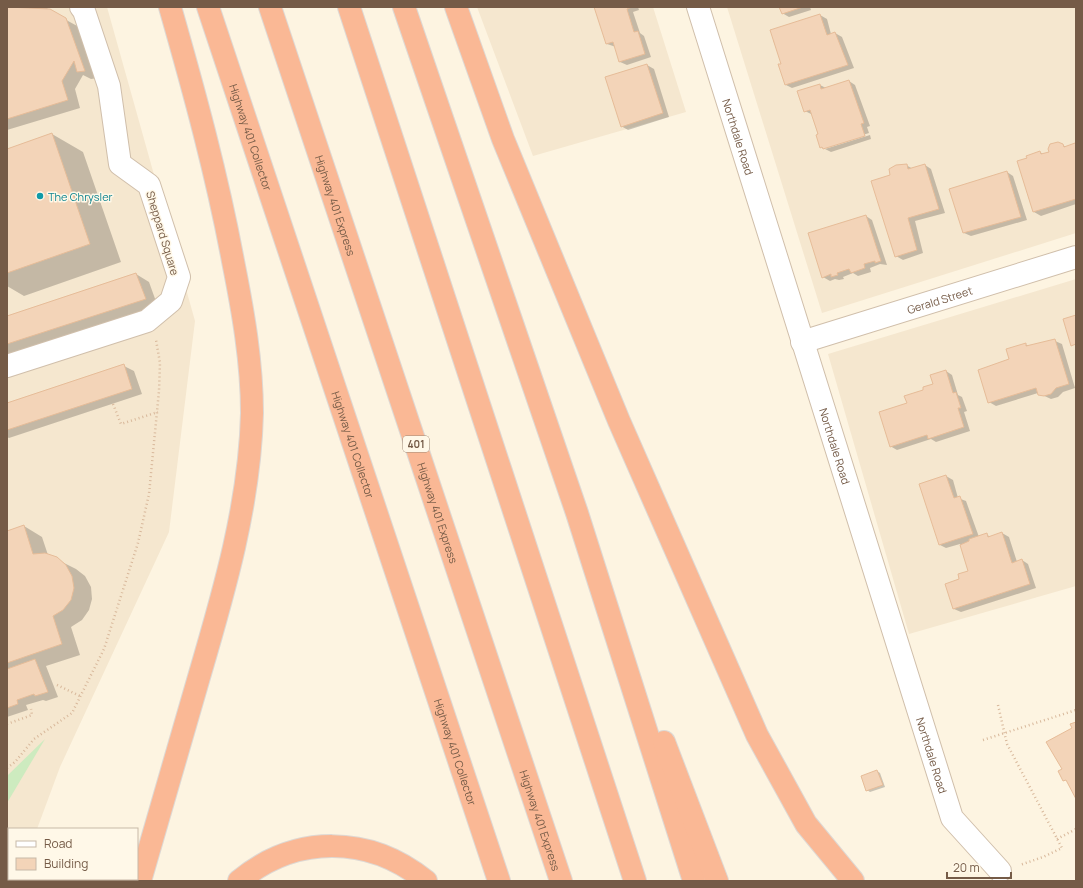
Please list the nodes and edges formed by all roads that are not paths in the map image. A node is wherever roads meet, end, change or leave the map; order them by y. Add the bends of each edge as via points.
1 (81, 7) edge
2 (170, 7) edge
3 (208, 7) edge
4 (270, 7) edge
5 (349, 7) edge
6 (404, 7) edge
7 (456, 7) edge
8 (698, 7) edge
9 (1076, 257) edge
10 (802, 342) junction
11 (7, 366) edge
12 (577, 512) junction
13 (1000, 871) road end
14 (140, 881) edge
15 (239, 881) edge
16 (426, 881) edge
17 (499, 881) edge
18 (561, 881) edge
19 (635, 881) edge
20 (694, 881) edge
21 (717, 881) edge
22 (853, 881) edge

1 - 11 street, Sheppard Square via 109,86 120,164 149,185 179,277 170,301 147,321
2 - 14 highway via 194,91 224,215 245,327 251,384 251,419 244,496 219,606
3 - 17 highway, Highway 401 Collector
4 - 18 highway, Highway 401 Express / 401
5 - 19 highway
6 - 12 highway
7 - 22 highway via 503,139 619,421 757,735 806,824
8 - 10 street, Northdale Road
9 - 10 street, Gerald Street
10 - 13 street, Northdale Road via 952,818
12 - 20 highway
12 - 21 highway
15 - 16 highway via 276,858 301,849 326,845 374,852 397,861

